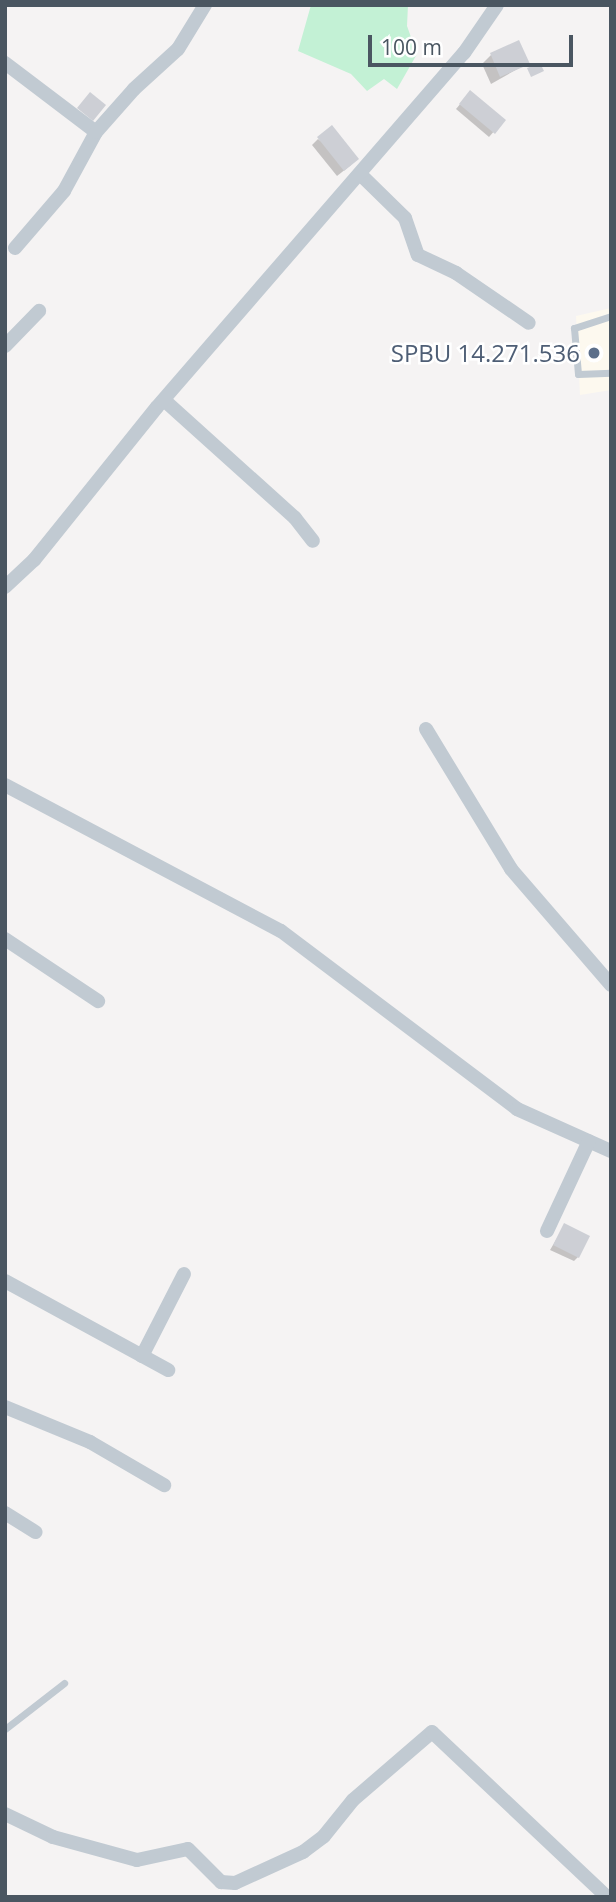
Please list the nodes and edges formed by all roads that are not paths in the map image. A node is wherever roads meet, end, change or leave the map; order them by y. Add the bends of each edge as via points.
1 (205, 5) edge
2 (497, 5) edge
3 (5, 63) edge
4 (96, 132) junction
5 (360, 174) junction
6 (15, 248) dead end
7 (39, 311) dead end
8 (611, 316) edge
9 (529, 323) dead end
10 (5, 346) edge
11 (611, 373) edge
12 (164, 400) junction
13 (313, 541) dead end
14 (5, 587) edge
15 (426, 729) dead end
16 (5, 785) edge
17 (5, 939) edge
18 (611, 985) edge
19 (98, 1001) dead end
20 (589, 1141) junction
21 (611, 1151) edge
22 (547, 1231) dead end
23 (184, 1274) dead end
24 (5, 1281) edge
25 (142, 1356) junction
26 (168, 1370) dead end
27 (5, 1407) edge
28 (164, 1485) dead end
29 (5, 1513) edge
30 (35, 1532) dead end
31 (64, 1683) dead end
32 (5, 1730) edge
33 (5, 1814) edge
34 (603, 1894) edge

1 - 4 street via 178,49
2 - 5 street via 464,53
3 - 4 street
4 - 6 street via 64,191
5 - 9 street via 405,218 418,255 456,273
5 - 12 street
7 - 10 street
8 - 11 lane via 574,328 578,374
12 - 13 street via 295,518
12 - 14 street via 34,560
15 - 18 street via 511,869
16 - 20 street via 281,931 517,1109
17 - 19 street
20 - 21 street
20 - 22 street
23 - 25 street
24 - 25 street
25 - 26 street
27 - 28 street via 90,1442
29 - 30 street
31 - 32 lane
33 - 34 street via 53,1837 137,1860 188,1849 221,1881 235,1883 303,1852 324,1836 353,1800 432,1732

